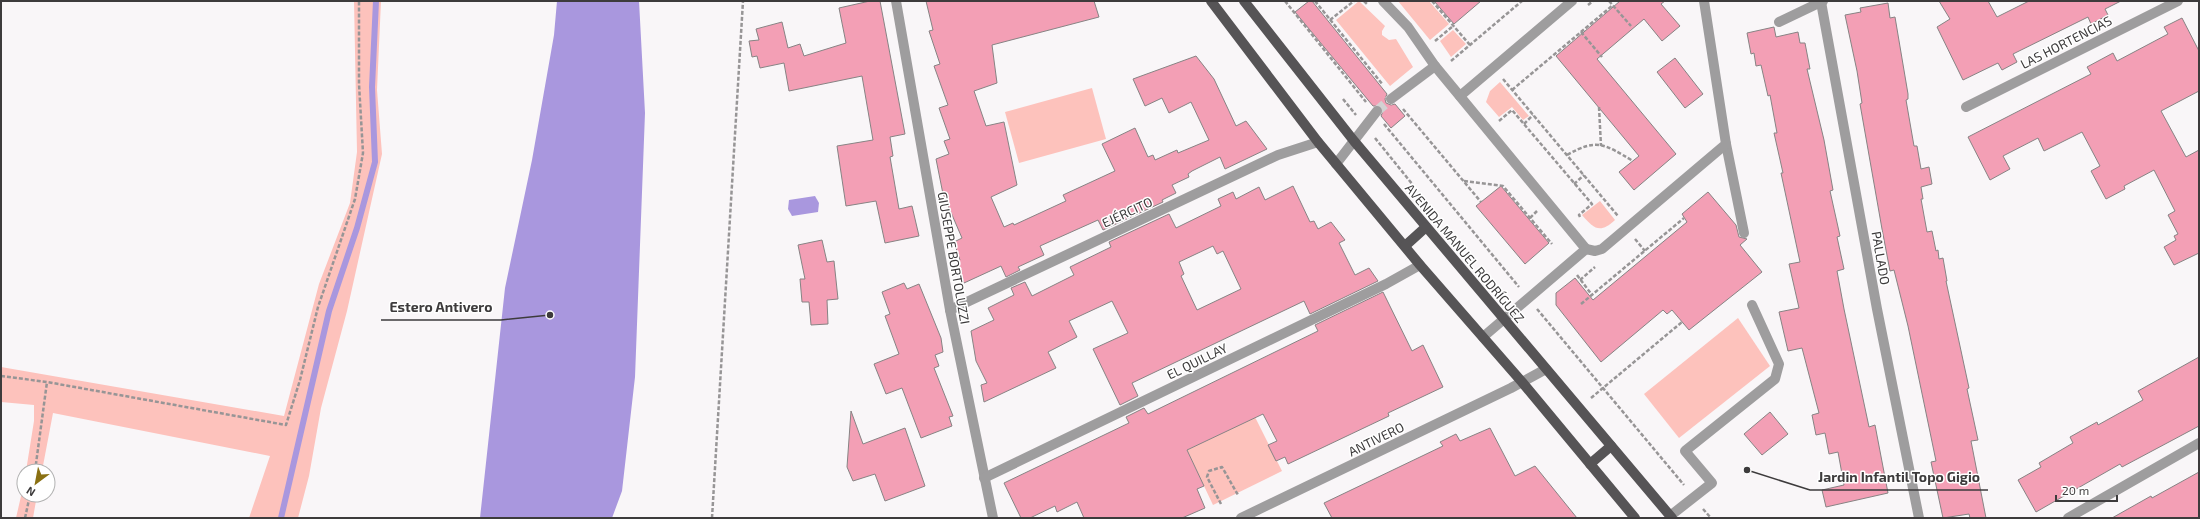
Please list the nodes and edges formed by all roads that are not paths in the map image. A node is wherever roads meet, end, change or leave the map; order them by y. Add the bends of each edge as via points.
1 (896, 1) edge
2 (1211, 1) edge
3 (1244, 1) edge
4 (1383, 1) edge
5 (1572, 1) edge
6 (1704, 1) edge
7 (1822, 1) edge
8 (2178, 1) edge
9 (1779, 22) dead end
10 (1434, 66) junction
11 (1460, 96) junction
12 (1391, 99) tunnel mouth
13 (1966, 107) dead end
14 (1377, 110) tunnel mouth
15 (1354, 141) junction
16 (1318, 142) junction
17 (1726, 144) junction
18 (1336, 164) junction
19 (1426, 227) junction
20 (1744, 233) dead end
21 (1405, 246) junction
22 (1586, 249) junction
23 (1420, 264) junction
24 (1752, 305) dead end
25 (950, 310) junction
26 (1502, 319) junction
27 (1483, 337) junction
28 (1546, 369) junction
29 (1522, 382) junction
30 (2199, 444) edge
31 (1611, 446) junction
32 (1590, 464) junction
33 (984, 478) junction
34 (1671, 517) edge
35 (993, 518) edge
36 (1241, 518) edge
37 (1635, 518) edge
38 (1919, 518) edge
39 (2068, 518) edge

1 - 25 street, GIUSEPPE BORTOLUZZI
2 - 16 main road
3 - 15 main road, AVENIDA MANUEL RODRÍGUEZ
4 - 10 street via 1408,27
5 - 11 street
6 - 17 street
7 - 9 street
7 - 38 street, PALLADO via 1877,309
8 - 13 street, LAS HORTENCIAS
10 - 11 street
10 - 12 street
11 - 22 street
14 - 15 street
15 - 18 street
15 - 19 main road, AVENIDA MANUEL RODRÍGUEZ
16 - 18 main road
16 - 25 street, EJÉRCITO via 1278,155
17 - 20 street
17 - 22 street via 1602,249
18 - 21 main road
19 - 21 main road
19 - 26 main road, AVENIDA MANUEL RODRÍGUEZ
21 - 23 main road
22 - 26 street via 1516,310
23 - 27 main road
23 - 33 street, EL QUILLAY via 1386,284
24 - 34 street via 1779,364 1775,379 1685,451 1712,483
25 - 33 street, GIUSEPPE BORTOLUZZI
26 - 27 street
26 - 28 main road, AVENIDA MANUEL RODRÍGUEZ
27 - 29 main road
28 - 29 street, ANTIVERO
28 - 31 main road, AVENIDA MANUEL RODRÍGUEZ
29 - 32 main road
29 - 36 street, ANTIVERO
30 - 39 street
31 - 32 main road
31 - 34 main road, AVENIDA MANUEL RODRÍGUEZ
32 - 37 main road
33 - 35 street, GIUSEPPE BORTOLUZZI

